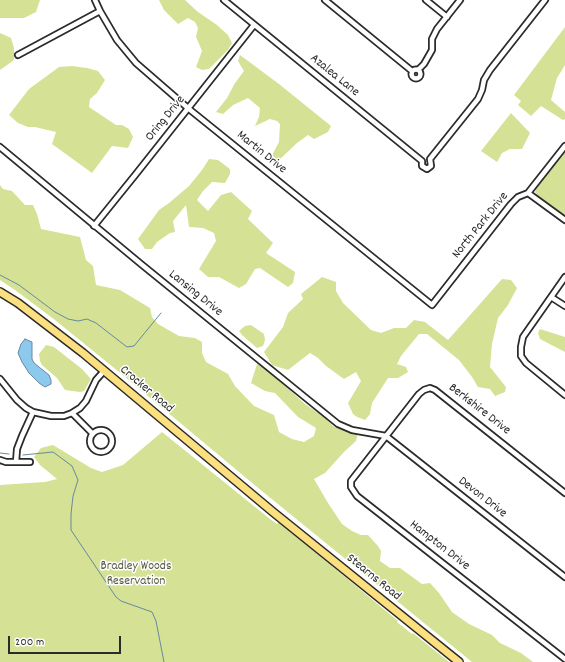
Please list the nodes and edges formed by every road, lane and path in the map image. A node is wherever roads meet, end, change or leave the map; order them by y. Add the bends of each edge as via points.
1 (95, 0) edge
2 (224, 0) edge
3 (325, 0) edge
4 (426, 0) edge
5 (460, 0) edge
6 (545, 0) edge
7 (100, 12) junction
8 (447, 17) junction
9 (254, 25) junction
10 (18, 55) dead end
11 (418, 70) junction
12 (412, 71) junction
13 (189, 109) junction
14 (565, 146) edge
15 (0, 147) edge
16 (430, 159) junction
17 (422, 161) junction
18 (528, 193) junction
19 (565, 220) edge
20 (94, 226) junction
21 (565, 277) edge
22 (0, 292) edge
23 (551, 297) junction
24 (432, 305) joint
25 (565, 306) edge
26 (104, 370) junction
27 (0, 379) edge
28 (565, 395) edge
29 (33, 412) junction
30 (72, 413) junction
31 (93, 434) junction
32 (386, 436) junction
33 (0, 460) edge
34 (16, 462) junction
35 (30, 462) dead end
36 (565, 492) edge
37 (273, 512) joint
38 (565, 577) edge
39 (565, 659) edge
40 (459, 662) edge

1 - 7 street, Martin Drive
2 - 9 street, Azalea Lane
3 - 12 street
4 - 8 street
5 - 8 street
6 - 16 street via 490,70 478,99
7 - 10 street
7 - 13 street, Martin Drive via 117,40 136,63
8 - 11 street via 437,29 432,40 432,50
9 - 13 street, Oring Drive
9 - 17 street, Azalea Lane
11 - 12 street
11 - 12 street via 420,75 417,79 412,77
13 - 20 street, Oring Drive
13 - 24 street, Martin Drive
14 - 18 street, North Park Drive
15 - 20 street, Lansing Drive
16 - 17 street
16 - 17 street, Azalea Lane via 431,166 427,169 422,166
18 - 19 street
18 - 24 street, North Park Drive via 518,197 511,204
20 - 32 street, Lansing Drive via 338,424 352,430
21 - 23 street
22 - 26 main road, Crocker Road
23 - 25 street
23 - 28 street via 523,337 521,356
26 - 30 street via 86,401
26 - 37 main road, Crocker Road
27 - 29 street via 17,400
29 - 30 street via 52,416
29 - 34 street via 17,449
30 - 31 street
31 - 31 street via 93,448 99,452 109,449 112,439 108,433 102,431
32 - 36 street, Berkshire Drive via 419,394 430,388
32 - 38 street, Devon Drive
32 - 39 street, Hampton Drive via 351,481 353,492
33 - 34 street
34 - 35 street
37 - 40 main road, Stearns Road

